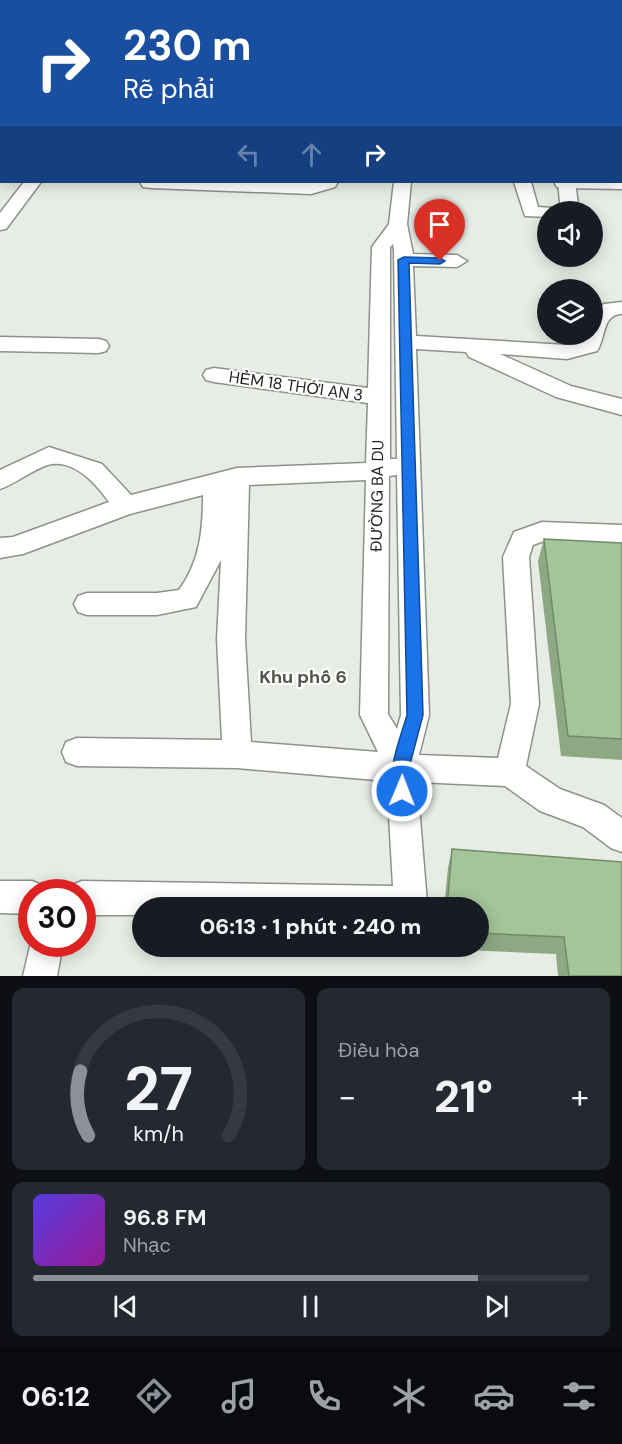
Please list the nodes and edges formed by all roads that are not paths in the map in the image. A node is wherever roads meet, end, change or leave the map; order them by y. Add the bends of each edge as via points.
1 (31, 183) edge
2 (257, 183) edge
3 (324, 183) edge
4 (402, 183) edge
5 (523, 183) edge
6 (566, 183) edge
7 (569, 201) edge
8 (537, 212) edge
9 (398, 224) junction
10 (0, 225) edge
11 (404, 260) junction
12 (458, 261) dead end
13 (622, 308) edge
14 (406, 342) junction
15 (0, 344) edge
16 (99, 346) dead end
17 (462, 347) junction
18 (214, 375) dead end
19 (379, 397) junction
20 (622, 407) edge
21 (408, 465) junction
22 (378, 470) junction
23 (0, 480) edge
24 (226, 480) junction
25 (125, 506) junction
26 (622, 535) edge
27 (0, 548) edge
28 (87, 604) dead end
29 (77, 752) dead end
30 (237, 754) junction
31 (401, 768) junction
32 (510, 772) junction
33 (622, 837) edge
34 (0, 897) edge
35 (18, 898) edge
36 (96, 898) edge
37 (44, 957) edge
38 (40, 976) edge

1 - 10 street
2 - 3 main road via 311,187
4 - 9 street, ĐƯỜNG BA DU
5 - 8 street via 531,212
6 - 7 street
9 - 11 street, ĐƯỜNG BA DU
9 - 19 street, ĐƯỜNG BA DU via 381,247
11 - 12 street
11 - 14 street, ĐƯỜNG BA DU
13 - 17 street via 611,308 598,318 590,346 567,352
14 - 17 street
14 - 21 street, ĐƯỜNG BA DU
15 - 16 street
17 - 20 street via 564,392
18 - 19 street, HẺM 18 THỚI AN 3
19 - 22 street, ĐƯỜNG BA DU
21 - 22 street
21 - 31 street, ĐƯỜNG BA DU via 415,715
22 - 24 street
22 - 31 street, ĐƯỜNG BA DU via 374,716
23 - 25 street via 49,455 89,464 106,477
24 - 25 street
24 - 28 street via 203,578 187,599 157,604
24 - 30 street
25 - 27 street via 14,547
26 - 32 street via 542,531 524,539 516,557 525,704
29 - 30 street
30 - 31 street
31 - 32 street
31 - 36 street, ĐƯỜNG BA DU via 410,903
32 - 33 street via 551,801 593,814
34 - 35 street
37 - 38 street

